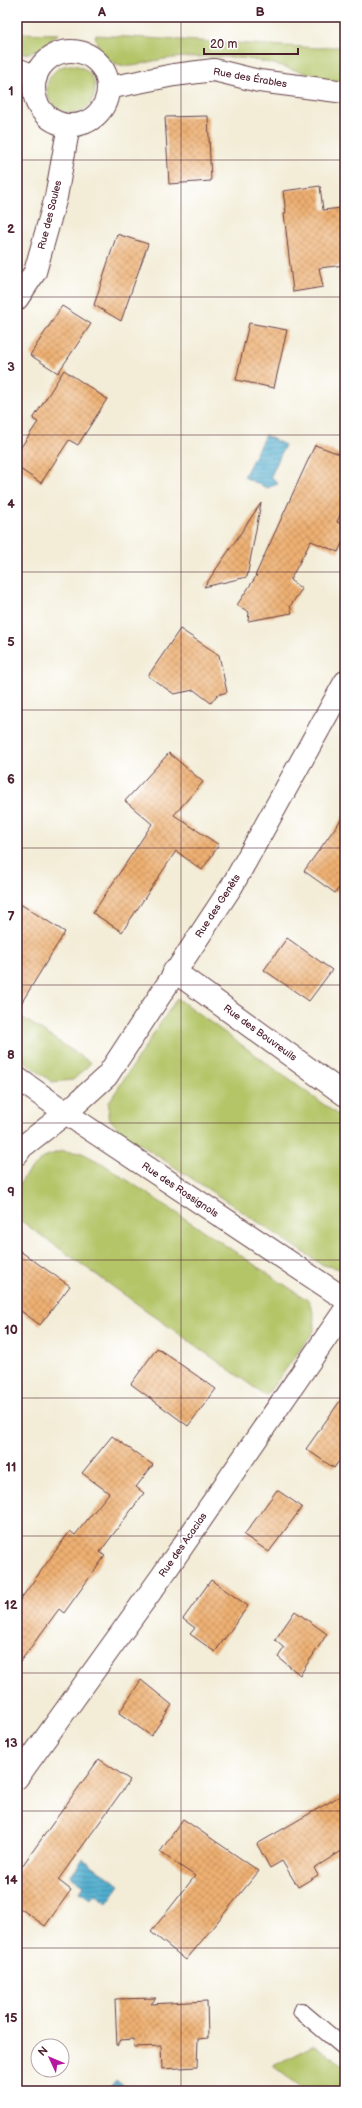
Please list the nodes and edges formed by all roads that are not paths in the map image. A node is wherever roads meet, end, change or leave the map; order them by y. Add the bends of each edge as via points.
1 (26, 73) edge
2 (108, 88) junction
3 (345, 92) edge
4 (68, 125) junction
5 (17, 299) edge
6 (345, 682) edge
7 (174, 971) junction
8 (17, 1078) edge
9 (345, 1095) edge
10 (66, 1113) junction
11 (17, 1154) edge
12 (345, 1299) edge
13 (345, 1310) edge
14 (17, 1778) edge
15 (301, 2012) dead end
16 (345, 2048) edge

1 - 2 street via 41,67 49,58 59,53 82,53 93,58 101,66
1 - 4 street via 40,109 48,117
2 - 3 street, Rue des Érables via 214,70 259,81
2 - 4 street via 106,100 100,111 80,124
4 - 5 street, Rue des Saules via 56,197 35,272
6 - 7 street, Rue des Genêts via 232,886
7 - 9 street, Rue des Bouvreuils
7 - 10 street, Rue des Genêts via 107,1076
8 - 10 street, Rue des Rossignols
10 - 11 street, Rue des Genêts via 22,1147
10 - 12 street, Rue des Rossignols
13 - 14 street, Rue des Acacias via 162,1576
15 - 16 lane

